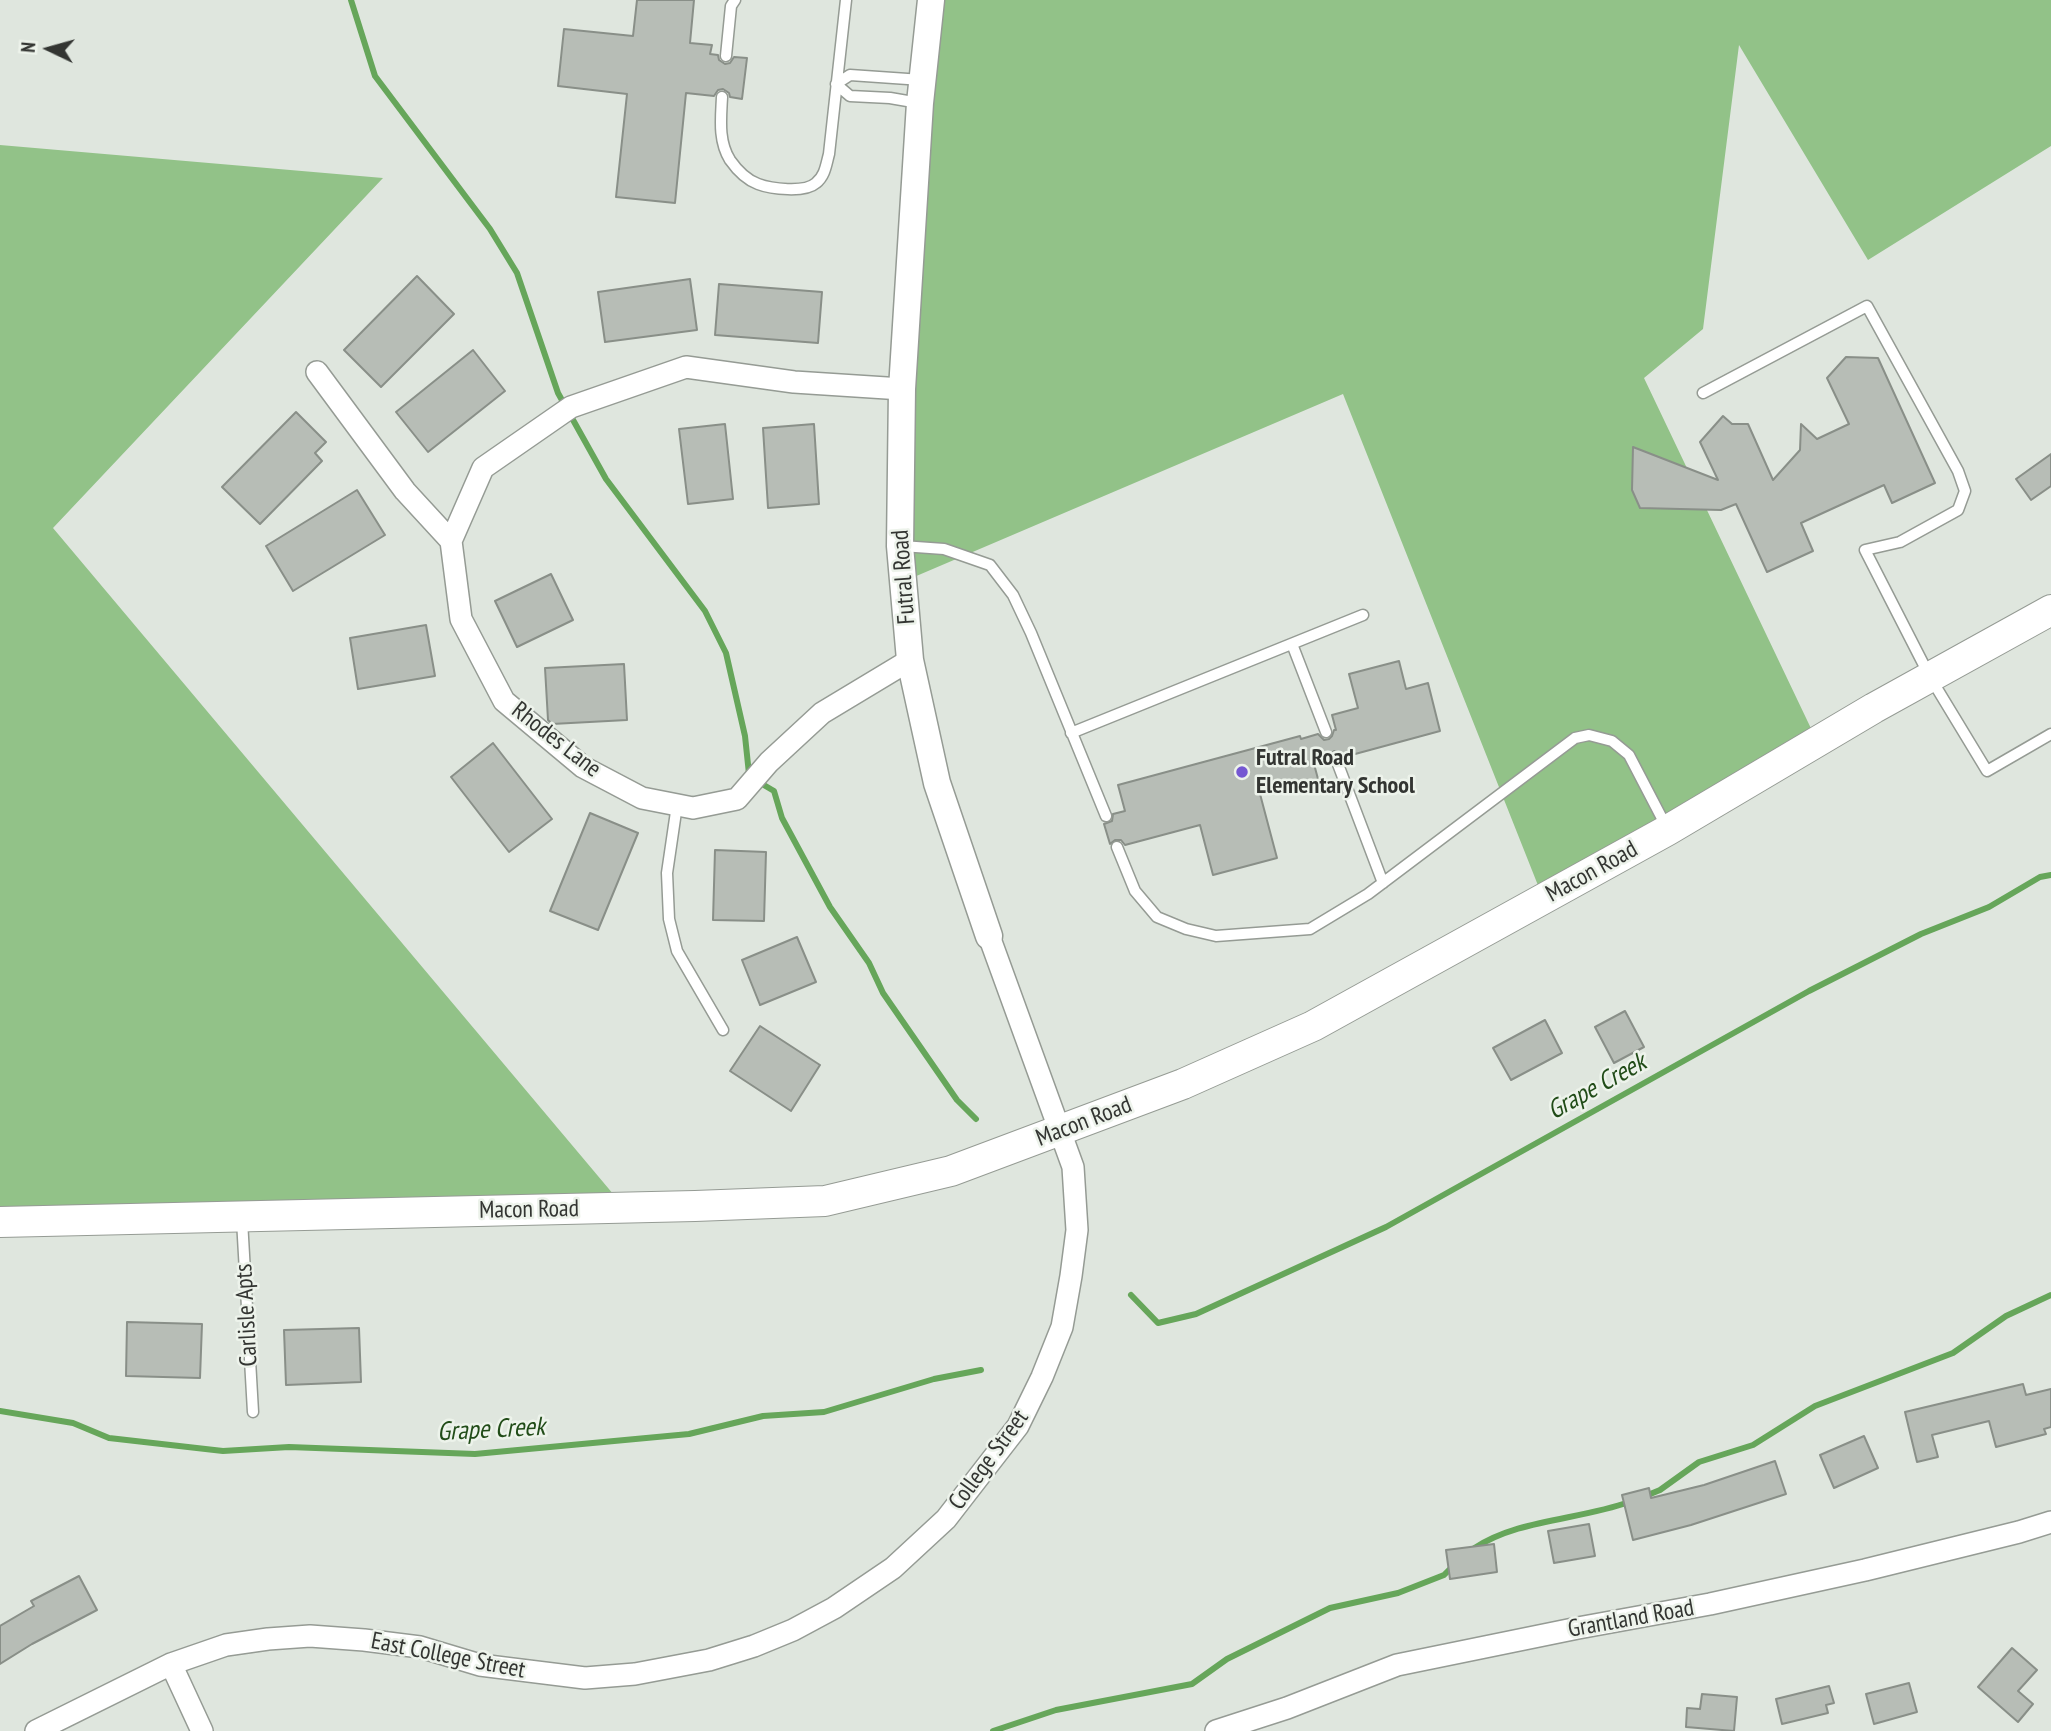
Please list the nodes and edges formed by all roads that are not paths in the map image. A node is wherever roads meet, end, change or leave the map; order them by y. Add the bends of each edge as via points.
1 (735, 0) edge
2 (846, 0) edge
3 (931, 0) edge
4 (726, 56) dead end
5 (836, 84) junction
6 (921, 92) junction
7 (722, 97) dead end
8 (317, 372) dead end
9 (902, 389) junction
10 (1703, 393) dead end
11 (451, 541) junction
12 (900, 546) junction
13 (2051, 610) edge
14 (1363, 615) dead end
15 (1292, 643) junction
16 (910, 660) junction
17 (1930, 677) junction
18 (1326, 732) dead end
19 (1072, 733) junction
20 (2051, 734) edge
21 (1336, 759) dead end
22 (677, 805) junction
23 (1106, 816) dead end
24 (1668, 830) junction
25 (1117, 847) dead end
26 (1383, 883) junction
27 (989, 936) joint
28 (723, 1030) dead end
29 (1061, 1131) junction
30 (242, 1217) junction
31 (0, 1223) edge
32 (253, 1412) dead end
33 (2051, 1522) edge
34 (709, 1660) joint
35 (171, 1664) junction
36 (36, 1731) edge
37 (202, 1731) edge
38 (1216, 1731) edge

1 - 4 lane
2 - 5 lane
3 - 6 street, Futral Road
5 - 6 lane via 850,75
5 - 6 lane via 850,96 890,98
5 - 7 lane via 823,176 813,186 796,189 757,184 729,158 720,134
6 - 9 street, Futral Road
8 - 11 street via 405,491
9 - 11 street via 794,382 686,367 571,407 483,468
9 - 12 street, Futral Road
10 - 17 lane via 1867,306 1965,491 1958,510 1900,542 1865,550
11 - 22 street, Rhodes Lane via 461,619 504,701 583,767 642,798
12 - 16 street, Futral Road
12 - 19 lane via 944,549 990,565 1013,595
13 - 17 main road, Macon Road
14 - 15 lane
15 - 18 lane
15 - 19 lane
16 - 22 street, Rhodes Lane via 822,713 737,799 693,808
16 - 27 street, Futral Road via 937,783
17 - 20 lane via 1987,771
17 - 24 main road, Macon Road
19 - 23 lane
21 - 26 lane
22 - 28 lane via 667,873 669,919 677,951
24 - 26 lane via 1629,755 1612,741 1589,734 1575,738
24 - 29 main road, Macon Road via 1313,1026 1183,1084
25 - 26 lane via 1135,891 1157,917 1216,936 1310,929
27 - 29 street, Futral Road
29 - 30 main road, Macon Road via 951,1171 825,1201
29 - 34 street, College Street via 1076,1194 1072,1276 1062,1326 1018,1426 946,1519 892,1568 793,1630
30 - 31 main road, Macon Road
30 - 32 lane, Carlisle Apts
33 - 38 street, Grantland Road via 1710,1604 1397,1665
34 - 35 street, East College Street via 585,1678 480,1665 420,1647 310,1636 226,1645
35 - 36 street, East College Street
35 - 37 street

